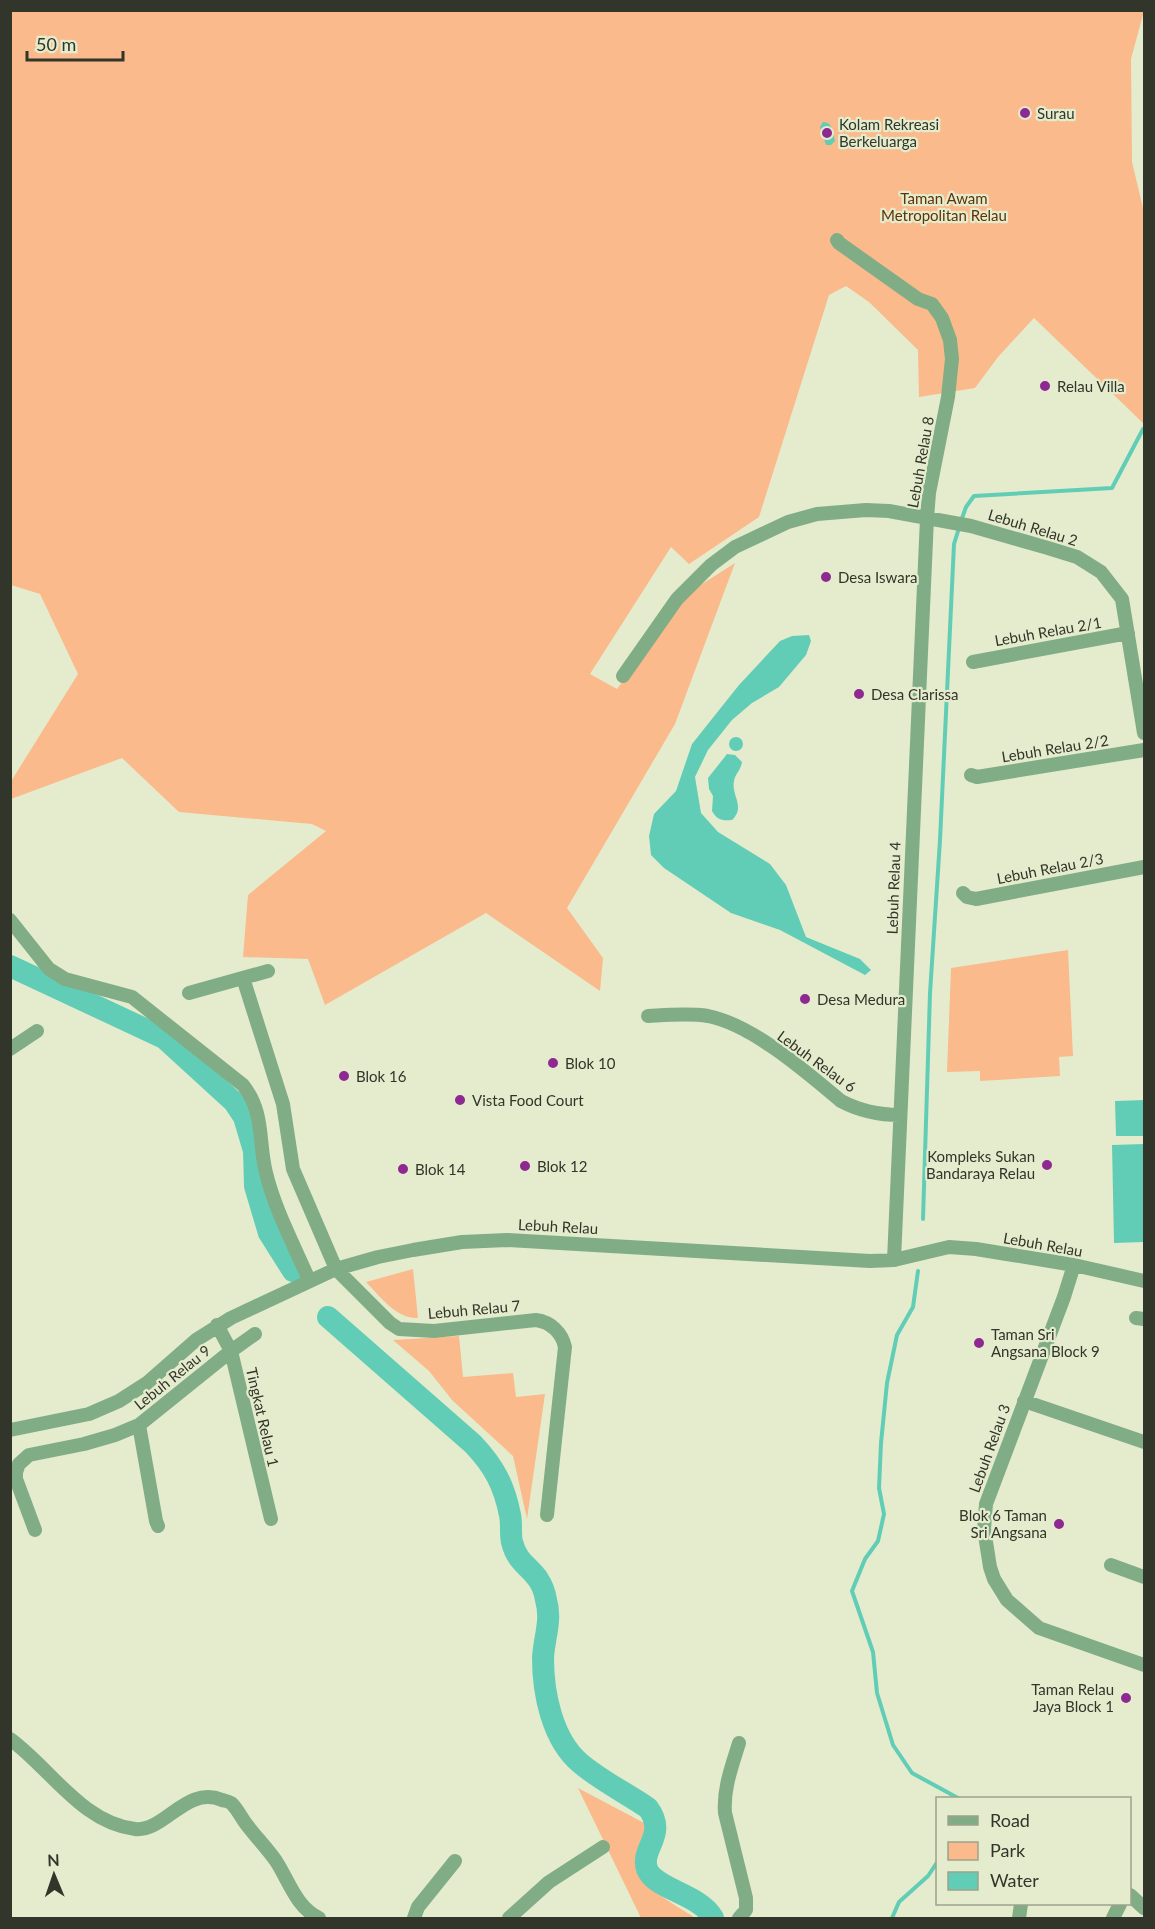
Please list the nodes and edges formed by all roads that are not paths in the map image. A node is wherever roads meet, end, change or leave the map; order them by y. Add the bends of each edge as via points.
1 (837, 240) dead end
2 (927, 518) junction
3 (1128, 633) junction
4 (973, 662) dead end
5 (623, 676) dead end
6 (1144, 733) edge
7 (1144, 750) edge
8 (971, 775) dead end
9 (1144, 867) edge
10 (963, 894) dead end
11 (10, 920) edge
12 (268, 971) dead end
13 (243, 978) junction
14 (189, 993) dead end
15 (648, 1016) dead end
16 (37, 1031) dead end
17 (10, 1049) edge
18 (900, 1115) junction
19 (894, 1260) junction
20 (1074, 1265) junction
21 (336, 1269) junction
22 (309, 1280) junction
23 (1144, 1281) edge
24 (217, 1325) junction
25 (255, 1334) dead end
26 (231, 1351) junction
27 (1024, 1401) junction
28 (139, 1425) junction
29 (10, 1430) edge
30 (1144, 1442) edge
31 (547, 1515) dead end
32 (271, 1519) dead end
33 (158, 1526) dead end
34 (35, 1530) dead end
35 (1111, 1565) dead end
36 (1144, 1577) edge
37 (1144, 1665) edge
38 (10, 1739) edge
39 (739, 1743) dead end
40 (603, 1847) dead end
41 (455, 1861) dead end
42 (1131, 1896) edge
43 (1144, 1908) edge
44 (319, 1918) edge
45 (414, 1918) edge
46 (509, 1918) edge
47 (739, 1918) edge

1 - 2 street, Lebuh Relau 8 via 918,299 932,304 951,340 948,397
2 - 3 street, Lebuh Relau 2 via 971,526 1077,557 1101,572 1122,599
2 - 5 street, Lebuh Relau 8 via 866,510 818,514 788,522 745,542 711,565 677,599
2 - 18 street, Lebuh Relau 4
3 - 4 street, Lebuh Relau 2/1
3 - 6 street, Lebuh Relau 2
7 - 8 street, Lebuh Relau 2/2
9 - 10 street, Lebuh Relau 2/3 via 976,899
11 - 22 street via 49,969 65,979 132,997 243,1085 257,1112 275,1202
12 - 13 street
13 - 14 street
13 - 21 street via 283,1104 293,1169
15 - 18 street, Lebuh Relau 6 via 697,1015 724,1021 785,1055 852,1107
16 - 17 street
18 - 19 street, Lebuh Relau 4
19 - 20 street, Lebuh Relau via 949,1247
19 - 21 street, Lebuh Relau via 846,1261 507,1240 413,1250
20 - 23 street, Lebuh Relau
20 - 27 street, Lebuh Relau 3
21 - 22 street, Lebuh Relau
21 - 31 street, Lebuh Relau 7 via 399,1329 435,1331 536,1320 562,1336 565,1347
22 - 24 street, Lebuh Relau
24 - 26 street, Tingkat Relau 1
24 - 29 street, Lebuh Relau via 119,1401 89,1414
25 - 26 street, Lebuh Relau 9
26 - 28 street, Lebuh Relau 9
26 - 32 street, Tingkat Relau 1
27 - 30 street
27 - 37 street, Lebuh Relau 3 via 986,1504 984,1529 994,1579 1007,1600 1039,1628
28 - 33 street
28 - 34 street, Lebuh Relau 9 via 115,1436 29,1455 19,1464 16,1479
35 - 36 street
38 - 44 street via 74,1798 114,1823 137,1829 195,1799 213,1796 231,1803 276,1862 294,1895
39 - 47 street via 724,1803 746,1898 746,1910
40 - 46 street via 549,1882
41 - 45 street via 418,1907
42 - 43 street

